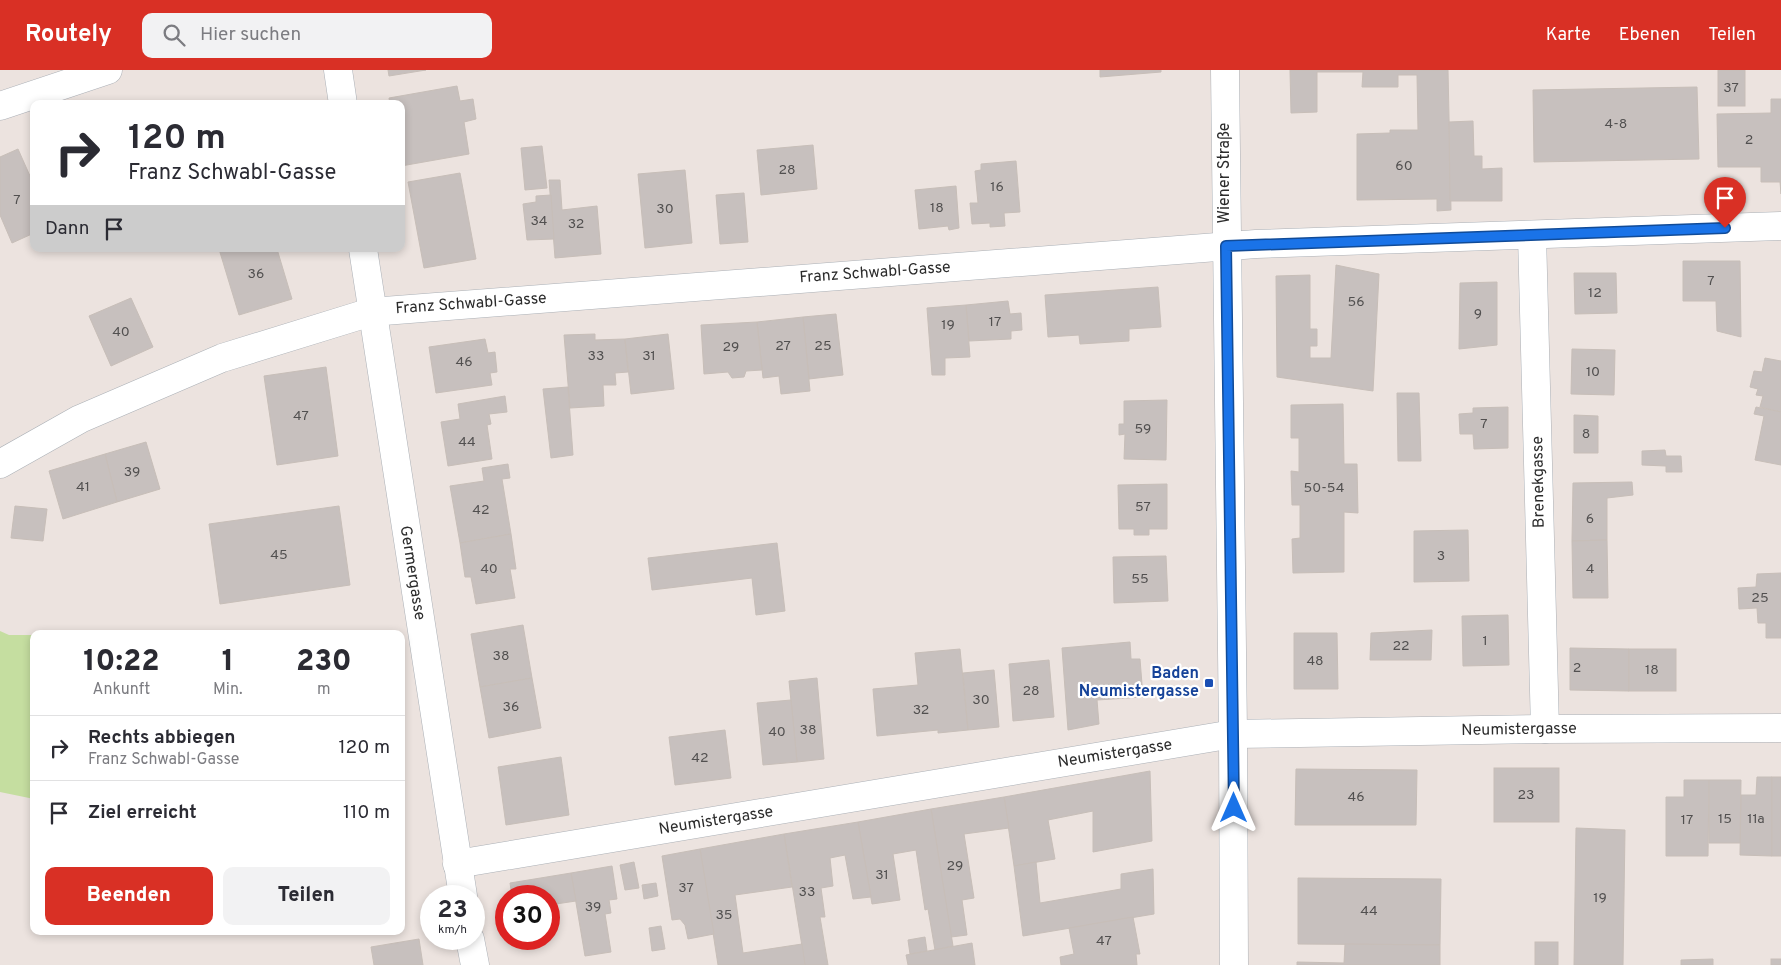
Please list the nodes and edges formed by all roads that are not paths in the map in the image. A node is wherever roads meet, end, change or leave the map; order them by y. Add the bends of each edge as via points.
1 (108, 70) edge
2 (338, 70) edge
3 (1224, 70) edge
4 (342, 100) edge
5 (0, 106) edge
6 (1781, 226) edge
7 (1532, 235) junction
8 (1226, 246) junction
9 (362, 252) edge
10 (371, 312) junction
11 (0, 464) edge
12 (1781, 728) edge
13 (1545, 729) junction
14 (1233, 734) junction
15 (457, 864) junction
16 (461, 885) edge
17 (472, 950) edge
18 (475, 965) edge
19 (1234, 965) edge

1 - 5 street
2 - 4 street
3 - 8 street, Wiener Straße
6 - 7 street, Franz Schwabl-Gasse
7 - 8 street, Franz Schwabl-Gasse
7 - 13 street, Brenekgasse
8 - 10 street, Franz Schwabl-Gasse
8 - 14 street, Wiener Straße
9 - 10 street, Germergasse
10 - 11 street, Franz Schwabl-Gasse via 222,358 80,419
10 - 15 street, Germergasse
12 - 13 street, Neumistergasse
13 - 14 street, Neumistergasse
14 - 15 street, Neumistergasse
14 - 19 street, Wiener Straße
15 - 16 street, Germergasse
17 - 18 street

